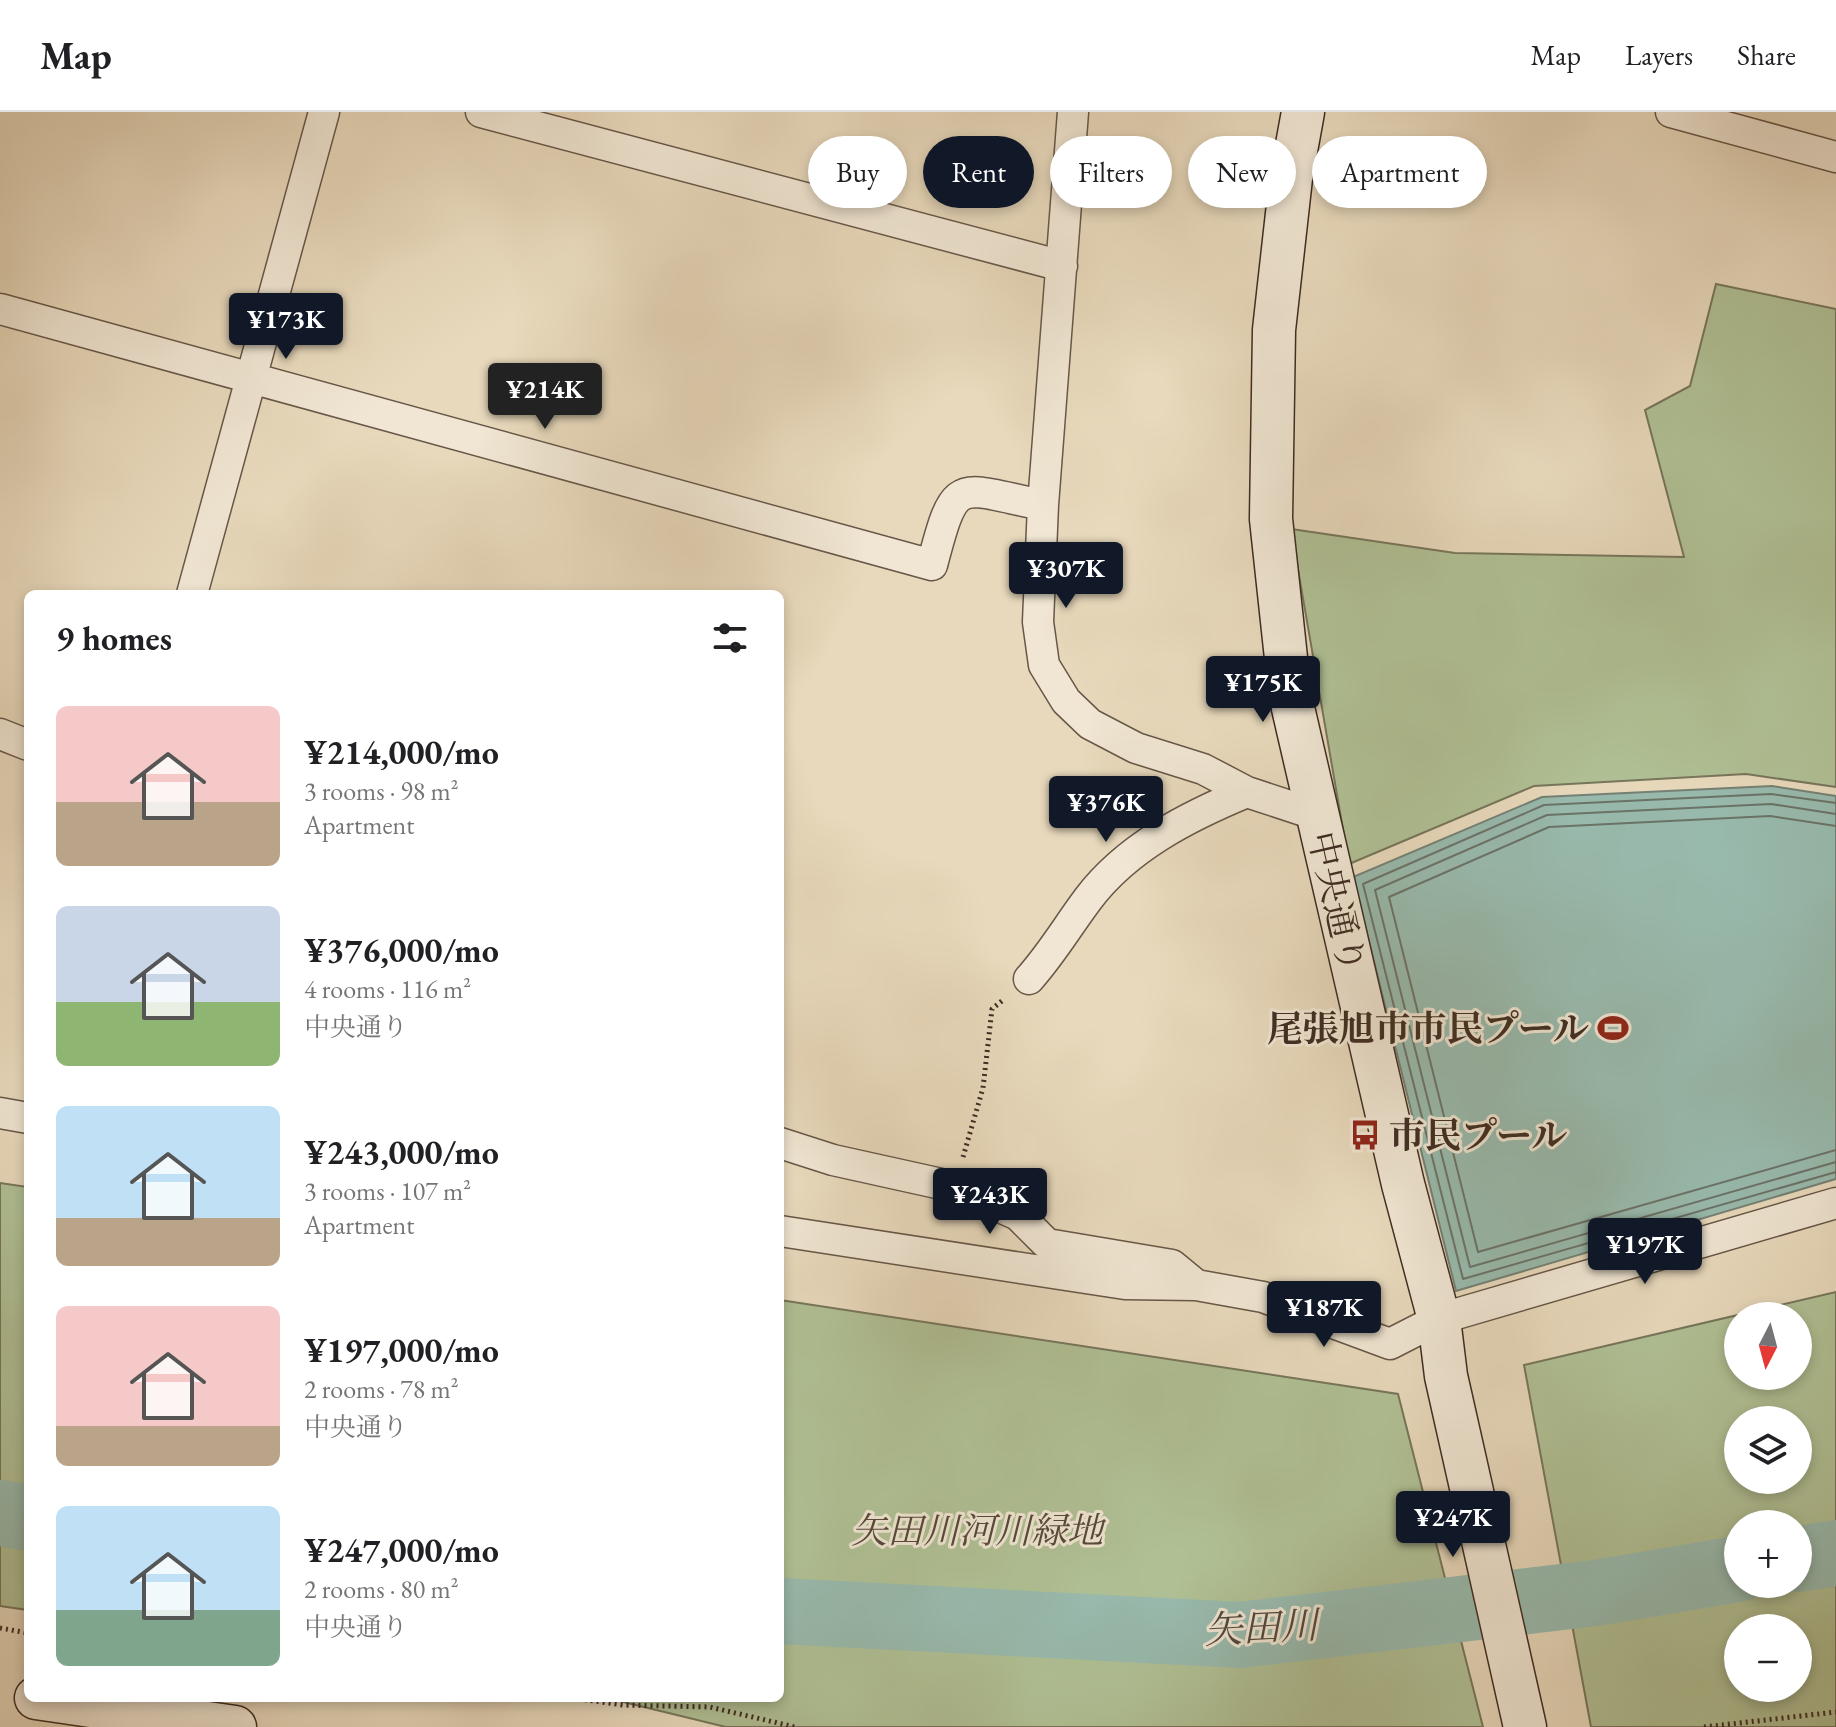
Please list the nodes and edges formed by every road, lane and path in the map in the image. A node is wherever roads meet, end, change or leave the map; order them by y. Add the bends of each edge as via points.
1 (324, 112) edge
2 (481, 112) edge
3 (1073, 112) edge
4 (1303, 112) edge
5 (1671, 112) edge
6 (1836, 157) edge
7 (1062, 266) junction
8 (0, 309) edge
9 (253, 379) junction
10 (1043, 505) junction
11 (193, 590) edge
12 (1247, 792) junction
13 (1317, 815) junction
14 (1029, 979) joint
15 (0, 1113) edge
16 (24, 1117) edge
17 (784, 1144) edge
18 (955, 1187) junction
19 (1836, 1203) edge
20 (784, 1232) edge
21 (1196, 1285) junction
22 (1439, 1319) junction
23 (0, 1628) edge
24 (24, 1632) edge
25 (0, 1693) edge
26 (24, 1696) edge
27 (63, 1702) edge
28 (602, 1702) edge
29 (1836, 1712) edge
30 (235, 1727) edge
31 (795, 1727) edge
32 (1525, 1727) edge
33 (1704, 1727) edge

1 - 9 street
2 - 7 street
3 - 7 street
4 - 13 street, 中央通り via 1274,330 1271,519 1290,695
5 - 6 street
7 - 10 street
8 - 9 street
9 - 10 street via 932,565 954,497 973,491
9 - 11 street
10 - 12 street via 1038,622 1044,665 1066,701 1090,724 1136,748 1203,769
12 - 13 street
12 - 14 street via 1195,814 1135,853 1089,897 1058,947
13 - 22 street, 中央通り
14 - 18 path via 992,1009 983,1088
15 - 16 street
17 - 18 street
18 - 21 street via 1018,1215 1047,1244 1172,1265
19 - 22 street
20 - 21 street via 1125,1284
21 - 22 street via 1263,1297 1390,1344
22 - 32 street, 中央通り via 1446,1376
23 - 24 path
25 - 26 street
27 - 30 street
28 - 31 path via 710,1707
29 - 33 path

